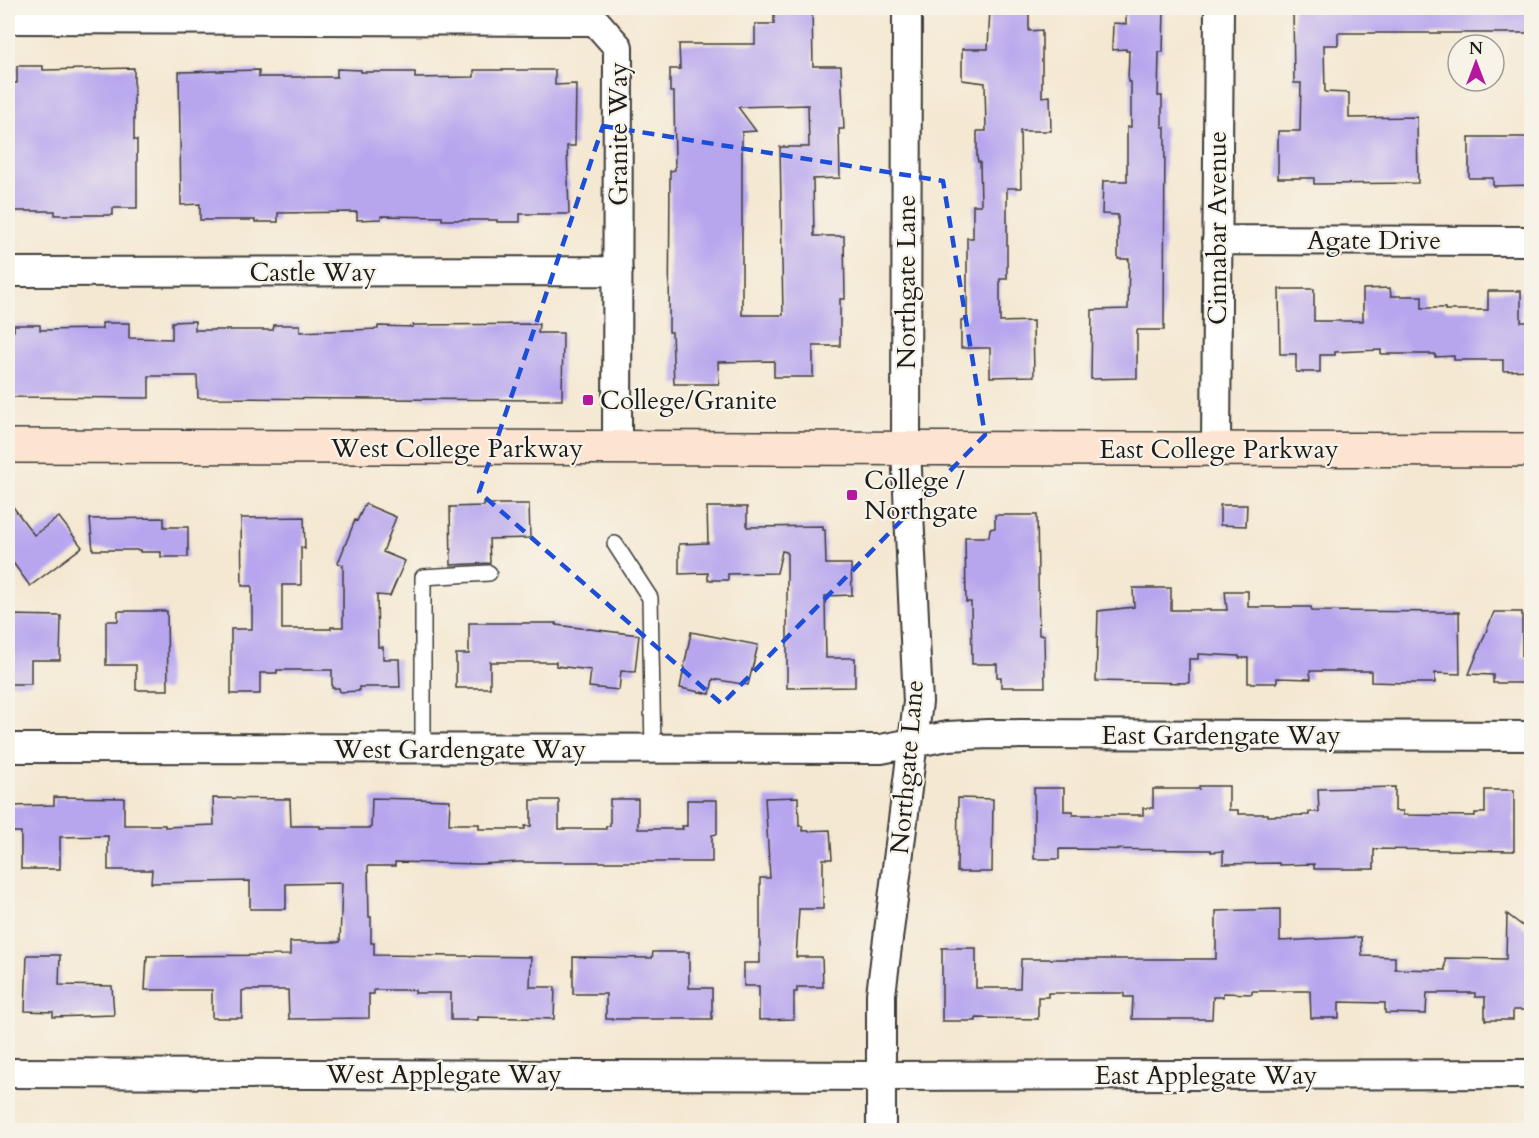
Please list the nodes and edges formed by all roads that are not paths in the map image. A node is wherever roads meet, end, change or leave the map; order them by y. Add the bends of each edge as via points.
1 (907, 8) edge
2 (1219, 8) edge
3 (8, 19) edge
4 (1217, 240) junction
5 (1532, 241) edge
6 (618, 271) junction
7 (8, 272) edge
8 (8, 446) edge
9 (617, 448) junction
10 (1216, 448) junction
11 (906, 449) junction
12 (1532, 450) edge
13 (615, 544) dead end
14 (489, 573) dead end
15 (1532, 736) edge
16 (912, 742) junction
17 (8, 748) edge
18 (423, 748) junction
19 (652, 750) junction
20 (8, 1073) edge
21 (1532, 1074) edge
22 (881, 1076) junction
23 (881, 1131) edge

1 - 11 street, Northgate Lane
2 - 4 street, Cinnabar Avenue
3 - 6 street, Granite Way via 596,21 618,47
4 - 5 street, Agate Drive
4 - 10 street, Cinnabar Avenue
6 - 7 street, Castle Way
6 - 9 street, Granite Way
8 - 9 main road, West College Parkway
9 - 11 main road, West College Parkway
10 - 11 main road, East College Parkway
10 - 12 main road, East College Parkway
11 - 16 street, Northgate Lane via 918,702
13 - 19 lane via 650,598
14 - 18 lane via 423,577
15 - 16 street, East Gardengate Way via 987,734
16 - 19 street, West Gardengate Way via 881,749
16 - 22 street, Northgate Lane via 881,994
17 - 18 street, West Gardengate Way
18 - 19 street, West Gardengate Way
20 - 22 street, West Applegate Way
21 - 22 street, East Applegate Way
22 - 23 street, Northgate Lane

